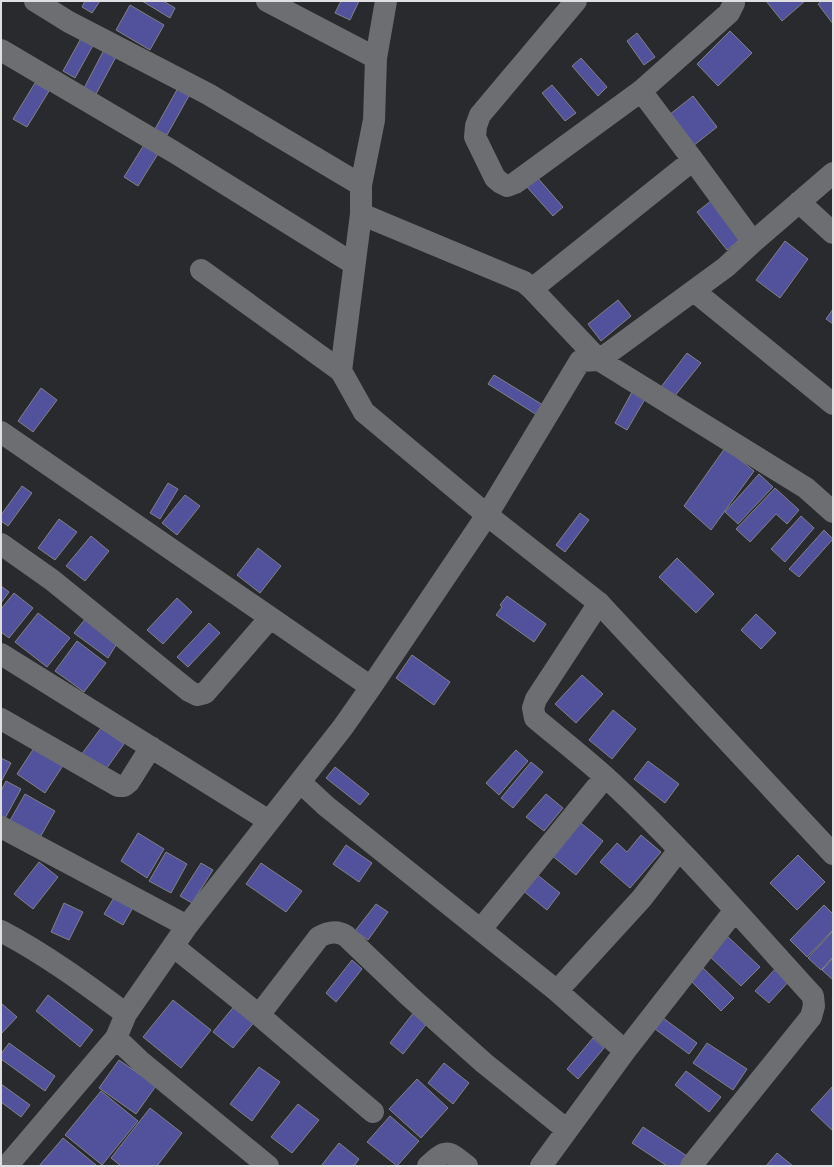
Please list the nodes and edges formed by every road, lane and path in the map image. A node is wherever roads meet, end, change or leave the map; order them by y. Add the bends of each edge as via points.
1 (35, 1) edge
2 (267, 1) edge
3 (386, 1) edge
4 (576, 1) edge
5 (734, 1) edge
6 (1, 50) edge
7 (376, 58) junction
8 (640, 91) junction
9 (693, 160) junction
10 (833, 173) edge
11 (361, 185) junction
12 (799, 202) junction
13 (361, 214) junction
14 (833, 233) edge
15 (753, 242) junction
16 (354, 264) junction
17 (201, 270) dead end
18 (532, 289) junction
19 (694, 290) junction
20 (599, 360) junction
21 (341, 371) junction
22 (833, 404) edge
23 (1, 432) edge
24 (833, 512) edge
25 (487, 515) junction
26 (1, 544) edge
27 (599, 603) junction
28 (270, 618) junction
29 (1, 654) edge
30 (372, 687) junction
31 (1, 719) edge
32 (150, 747) junction
33 (605, 777) junction
34 (300, 782) junction
35 (270, 821) junction
36 (1, 827) edge
37 (678, 850) junction
38 (833, 854) edge
39 (735, 910) junction
40 (187, 926) junction
41 (481, 929) junction
42 (1, 931) edge
43 (173, 946) junction
44 (557, 992) junction
45 (126, 1014) junction
46 (259, 1014) junction
47 (116, 1038) junction
48 (625, 1051) junction
49 (372, 1112) dead end
50 (567, 1130) junction
51 (7, 1166) edge
52 (268, 1166) edge
53 (428, 1166) edge
54 (467, 1166) edge
55 (541, 1166) edge
56 (691, 1166) edge

1 - 11 street via 69,22 208,94
2 - 7 street
3 - 7 street
4 - 8 street via 480,115 475,137 495,178 507,186 515,182
5 - 8 street via 729,13
6 - 16 street via 174,152
7 - 11 street via 374,120
8 - 9 street
9 - 15 street
9 - 18 street
10 - 12 street
11 - 13 street
12 - 14 street
12 - 15 street
13 - 16 street
13 - 18 street via 524,282
15 - 19 street via 726,267
16 - 21 street
17 - 21 street
18 - 20 street
19 - 20 street
19 - 22 street
20 - 24 street via 806,488
20 - 25 street via 580,361
21 - 25 street via 364,412
23 - 28 street
25 - 27 street
25 - 30 street
26 - 28 street via 52,580 197,695 205,693
27 - 33 street via 536,699 533,708 535,718
27 - 38 street
28 - 30 street
29 - 32 street
30 - 34 street
31 - 32 street via 118,786 124,786 129,782
32 - 35 street
33 - 37 street
33 - 41 street
34 - 35 street
34 - 41 street via 326,806
35 - 40 street
36 - 40 street
37 - 39 street
37 - 44 street via 642,898
39 - 48 street
39 - 56 street via 813,996 814,1006 811,1017
40 - 43 street
41 - 44 street
42 - 45 street via 88,986
43 - 45 street
43 - 46 street
44 - 48 street
45 - 47 street
46 - 49 street
46 - 50 street via 319,937 327,933 341,933 484,1063
47 - 51 street
47 - 52 street via 140,1061
48 - 50 street
50 - 55 street
53 - 54 street via 445,1154 451,1154

